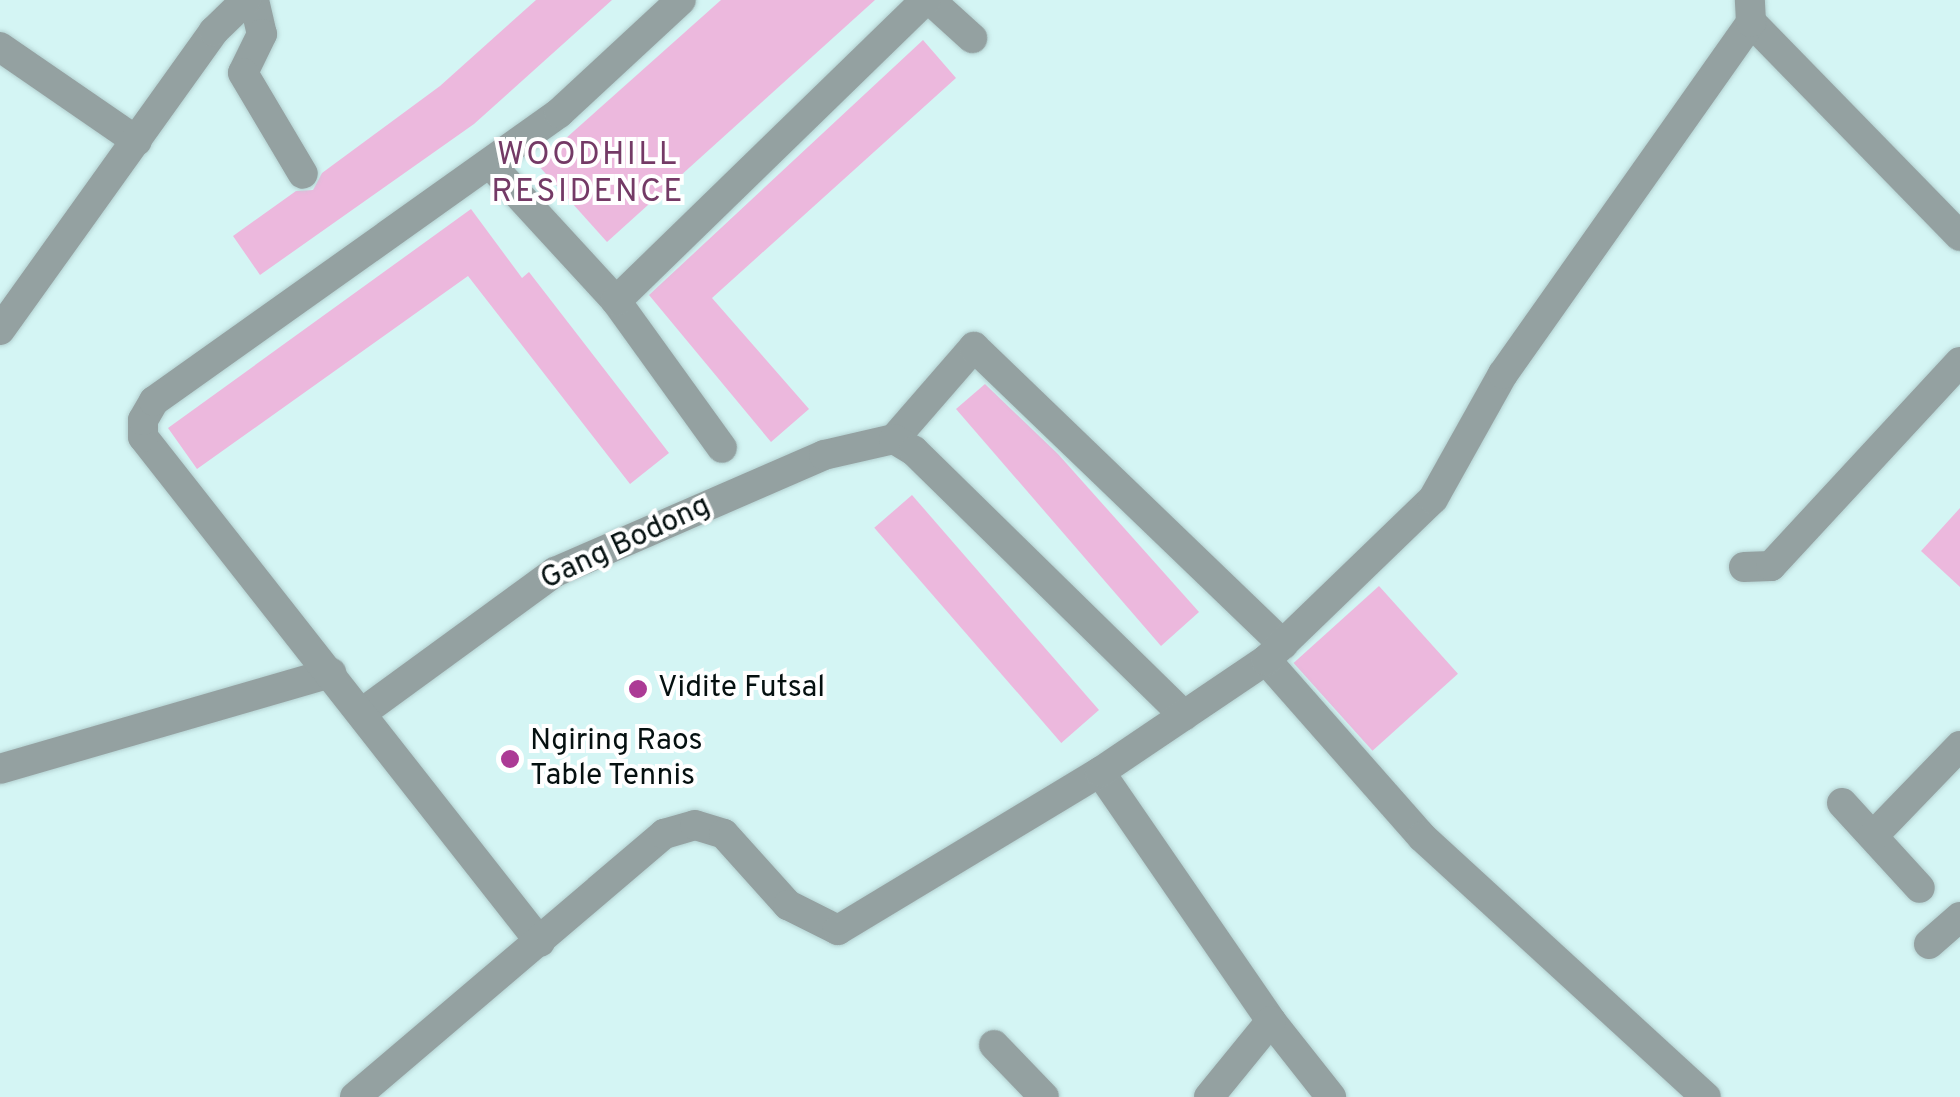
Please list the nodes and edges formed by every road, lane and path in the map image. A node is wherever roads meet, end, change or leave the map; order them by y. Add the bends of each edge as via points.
1 (246, 0) edge
2 (254, 0) edge
3 (682, 0) edge
4 (928, 0) edge
5 (1751, 11) edge
6 (972, 38) dead end
7 (0, 47) edge
8 (137, 141) junction
9 (491, 166) junction
10 (302, 174) dead end
11 (1960, 236) edge
12 (616, 301) junction
13 (0, 330) edge
14 (1960, 362) edge
15 (904, 446) junction
16 (722, 448) dead end
17 (1744, 567) dead end
18 (1275, 652) junction
19 (331, 673) junction
20 (363, 712) junction
21 (1184, 715) junction
22 (1960, 746) edge
23 (0, 769) edge
24 (1100, 772) junction
25 (1842, 803) dead end
26 (1873, 836) junction
27 (1920, 888) dead end
28 (1960, 917) edge
29 (540, 942) junction
30 (1929, 944) dead end
31 (1271, 1021) junction
32 (994, 1045) dead end
33 (355, 1097) edge
34 (1044, 1097) edge
35 (1209, 1097) edge
36 (1332, 1097) edge
37 (1706, 1097) edge

1 - 8 street via 214,31
2 - 10 street via 261,40 243,72
3 - 9 street
4 - 6 street
4 - 12 street
5 - 11 street
5 - 18 street via 1503,374 1433,500
7 - 8 street
8 - 13 street
9 - 12 street
9 - 19 street via 154,402 143,420 143,438
12 - 16 street
14 - 17 street via 1771,566
15 - 18 street via 974,347
15 - 20 street, Gang Bodong via 824,455 555,572
15 - 21 street
18 - 21 street
18 - 37 street via 1422,837
19 - 20 street
19 - 23 street
20 - 29 street
21 - 24 street
22 - 26 street
24 - 29 street via 838,930 788,905 724,834 695,826 664,834
24 - 31 street
25 - 26 street
26 - 27 street
28 - 30 street
29 - 33 street
31 - 35 street
31 - 36 street
32 - 34 street

